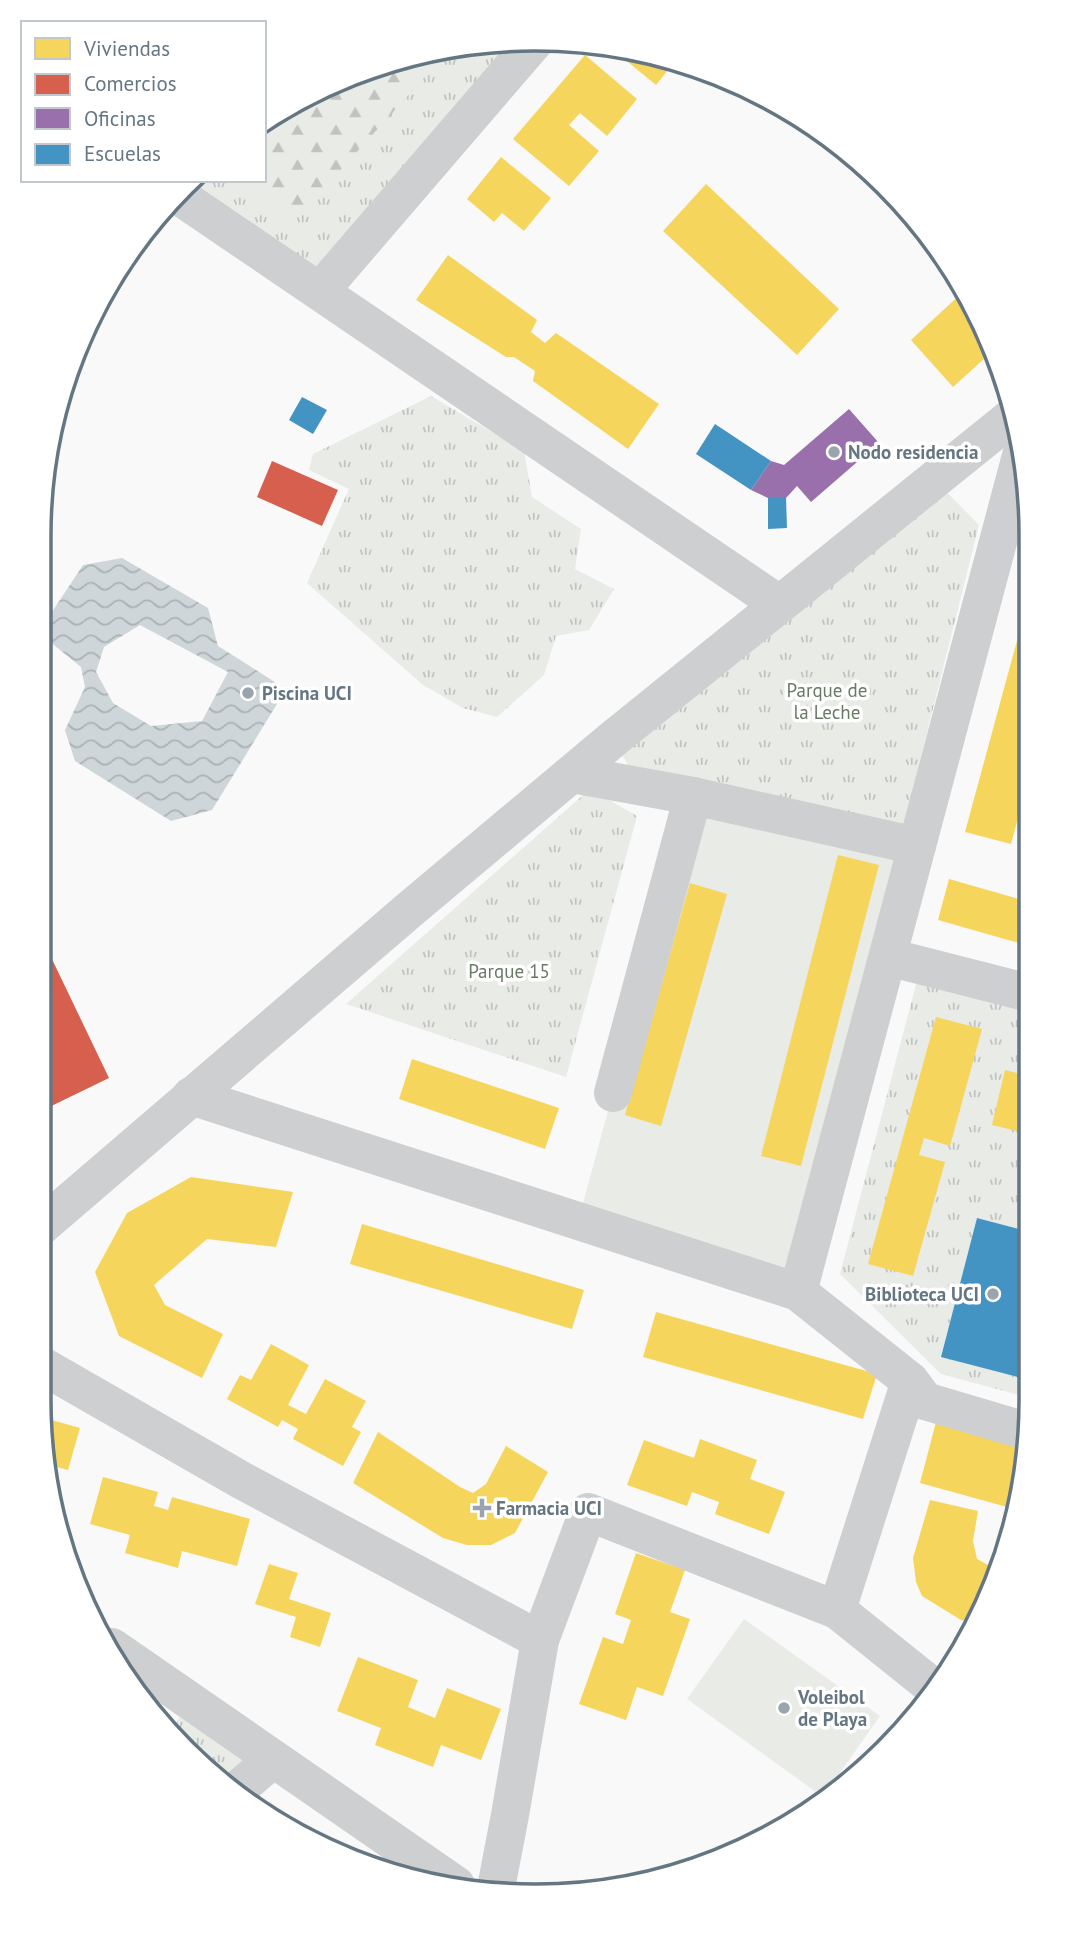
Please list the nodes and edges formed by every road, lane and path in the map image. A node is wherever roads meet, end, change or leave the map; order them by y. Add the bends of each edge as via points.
1 (526, 51) edge
2 (186, 201) edge
3 (320, 291) junction
4 (1006, 422) edge
5 (1015, 477) edge
6 (779, 604) junction
7 (572, 774) junction
8 (693, 796) junction
9 (917, 846) junction
10 (888, 957) junction
11 (1019, 990) edge
12 (613, 1093) dead end
13 (191, 1096) junction
14 (51, 1218) edge
15 (798, 1292) junction
16 (51, 1371) edge
17 (910, 1381) junction
18 (1018, 1428) edge
19 (837, 1610) junction
20 (540, 1640) junction
21 (124, 1656) edge
22 (928, 1683) edge
23 (273, 1759) junction
24 (242, 1786) edge
25 (510, 1815) junction
26 (442, 1875) edge
27 (460, 1878) edge
28 (497, 1882) edge

1 - 3 street
2 - 3 street
3 - 6 street
4 - 6 street
5 - 9 street
6 - 7 street
7 - 8 street
7 - 13 street
8 - 9 street
8 - 12 street
9 - 10 street
10 - 11 street
10 - 15 street
13 - 14 street
13 - 15 street
15 - 17 street
16 - 20 street via 241,1480
17 - 18 street via 925,1401
17 - 19 street
19 - 20 street via 588,1512
19 - 22 street
20 - 25 street
21 - 23 street
23 - 24 street
23 - 26 street
25 - 27 street
25 - 28 street

